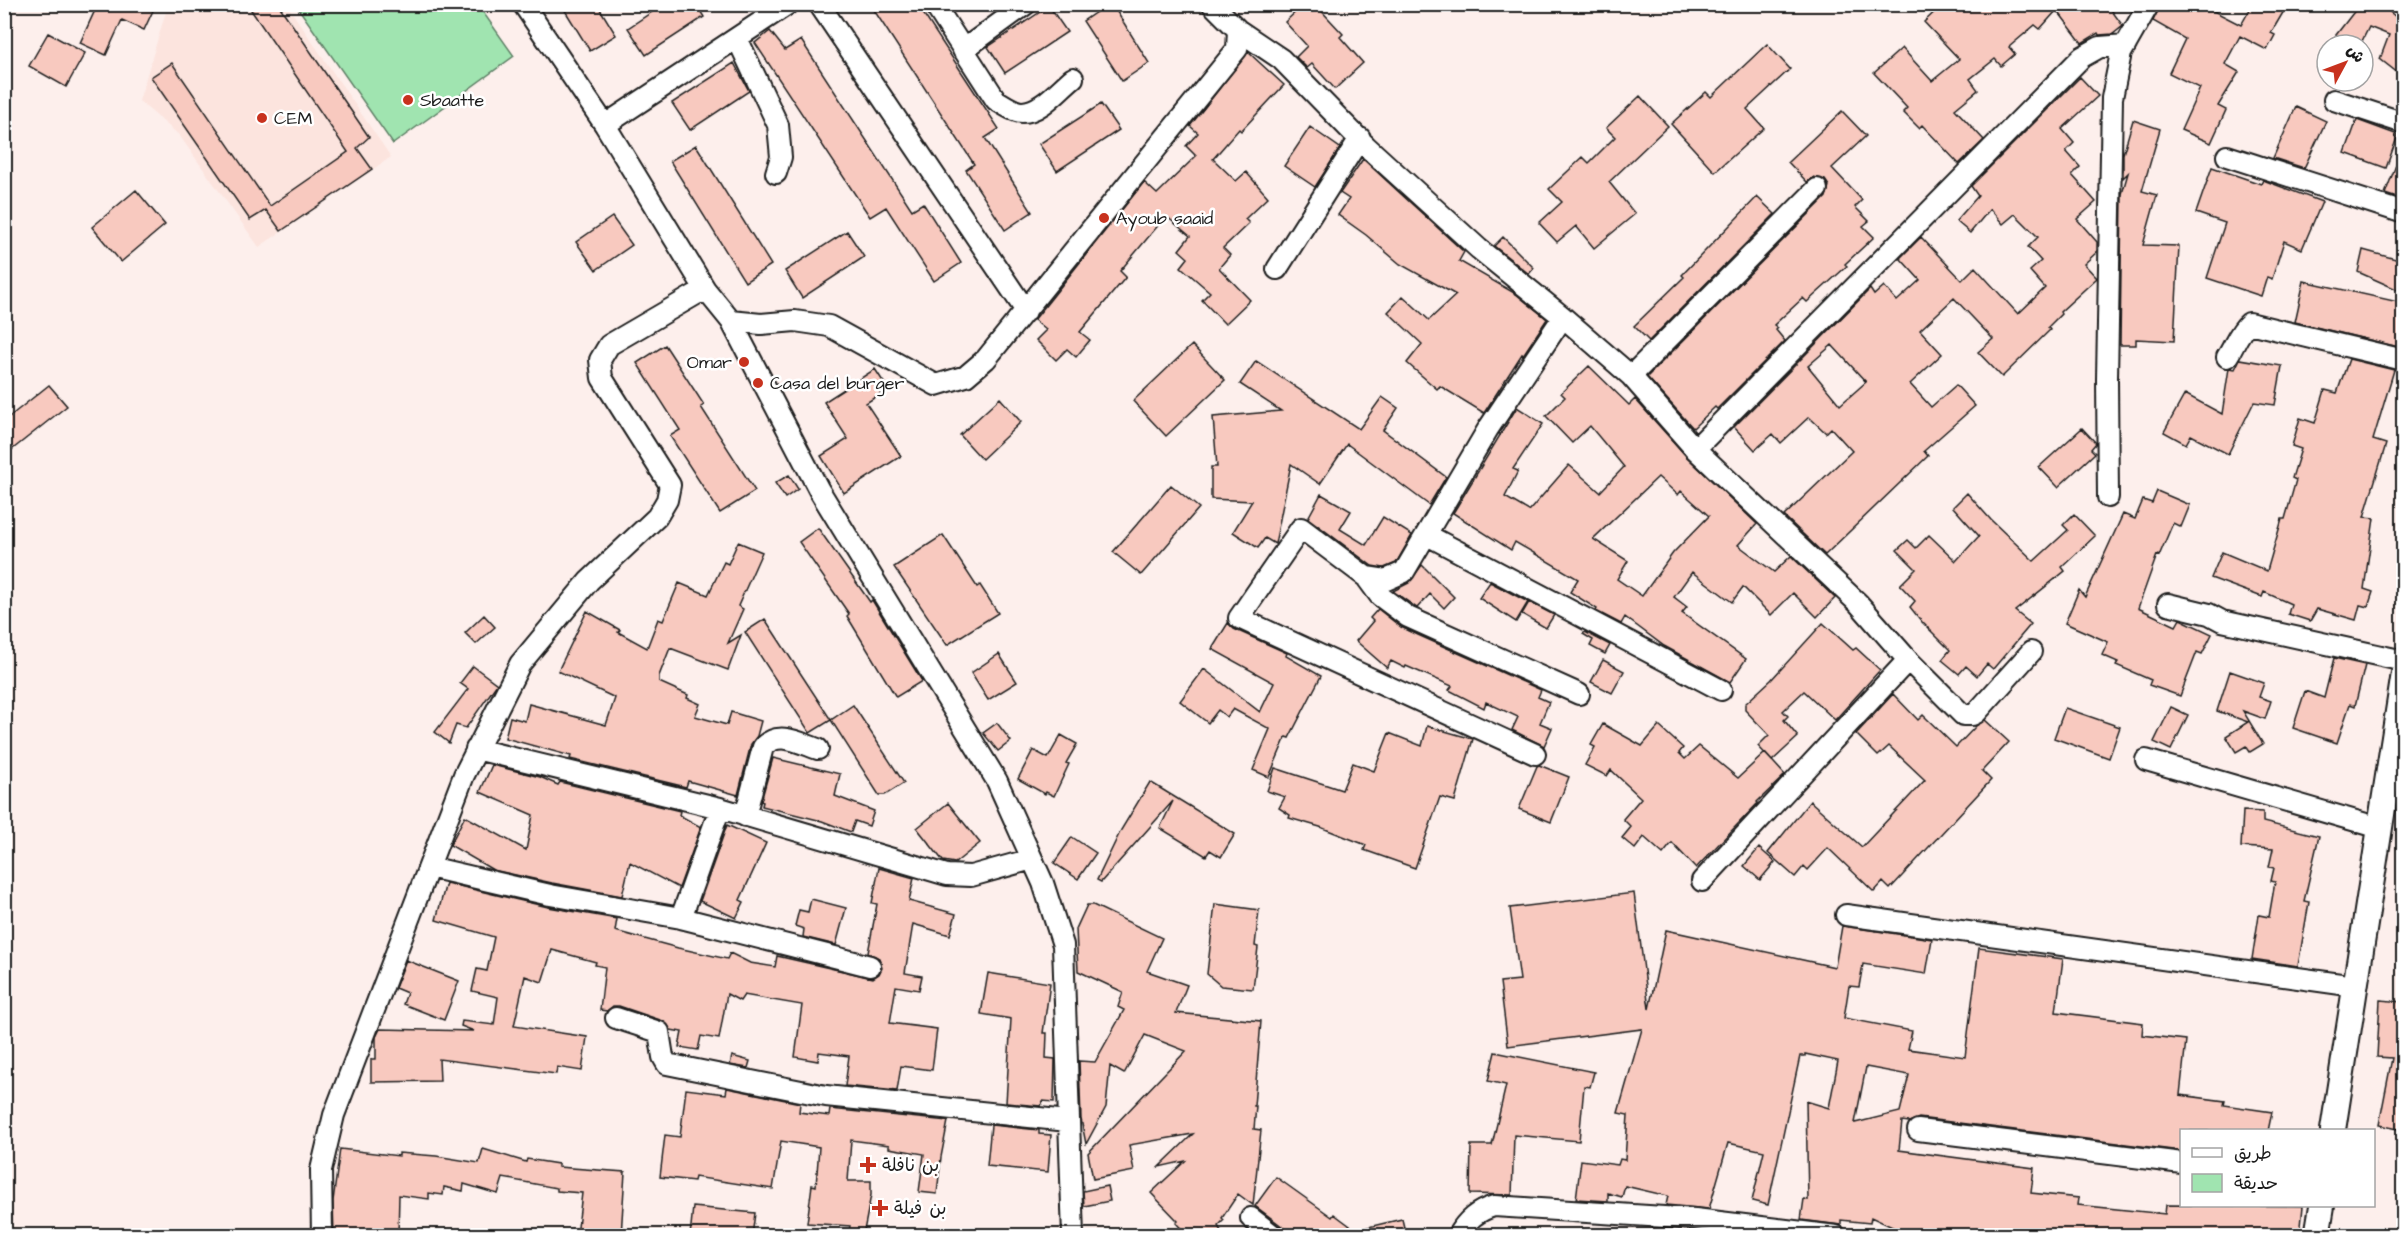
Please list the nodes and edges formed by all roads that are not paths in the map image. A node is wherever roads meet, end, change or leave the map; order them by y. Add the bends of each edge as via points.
1 (523, 4) edge
2 (788, 4) edge
3 (819, 4) edge
4 (934, 4) edge
5 (1026, 4) edge
6 (1212, 4) edge
7 (2149, 4) edge
8 (1238, 30) junction
9 (737, 38) junction
10 (2126, 45) junction
11 (963, 50) junction
12 (1073, 78) dead end
13 (2334, 100) dead end
14 (2403, 123) edge
15 (605, 125) junction
16 (1360, 138) junction
17 (2227, 156) dead end
18 (776, 173) dead end
19 (1817, 189) dead end
20 (2403, 213) edge
21 (1277, 269) dead end
22 (705, 289) junction
23 (1026, 311) junction
24 (1563, 317) junction
25 (731, 321) junction
26 (2227, 357) dead end
27 (2403, 360) edge
28 (1631, 376) junction
29 (1695, 449) junction
30 (2108, 497) dead end
31 (1427, 535) junction
32 (1366, 576) junction
33 (2168, 604) dead end
34 (2031, 652) dead end
35 (1908, 660) junction
36 (2403, 661) edge
37 (2403, 673) edge
38 (1721, 690) dead end
39 (1579, 694) dead end
40 (476, 749) junction
41 (818, 749) dead end
42 (1535, 754) dead end
43 (2146, 759) dead end
44 (720, 808) junction
45 (745, 816) junction
46 (2380, 828) junction
47 (1032, 859) junction
48 (429, 867) junction
49 (1702, 881) dead end
50 (1846, 915) dead end
51 (681, 918) junction
52 (870, 966) dead end
53 (2355, 986) junction
54 (616, 1017) dead end
55 (1068, 1120) junction
56 (2333, 1129) edge
57 (1918, 1130) dead end
58 (2180, 1163) edge
59 (2322, 1207) edge
60 (1251, 1218) dead end
61 (322, 1236) edge
62 (1073, 1236) edge
63 (1274, 1236) edge
64 (1457, 1236) edge
65 (1836, 1236) edge
66 (2317, 1236) edge

1 - 15 street
2 - 9 street
3 - 23 street
4 - 11 street
5 - 11 street
6 - 8 street
7 - 10 street
8 - 16 street via 1281,59
8 - 23 street via 1237,49
9 - 15 street
9 - 18 street via 778,125 781,157
10 - 29 street via 2100,47 2082,57
10 - 30 street via 2112,98
11 - 12 street via 996,100 1021,112 1037,108
13 - 14 street
15 - 22 street
16 - 21 street
16 - 24 street via 1479,249
17 - 20 street
19 - 28 street
22 - 25 street
22 - 40 street via 609,345 600,360 602,378 670,485 667,500 657,517 590,581 520,664
23 - 25 street via 986,359 966,376 936,385 829,326 795,321
24 - 28 street
24 - 31 street via 1488,429
25 - 47 street via 819,490 997,781
26 - 27 street via 2249,323
28 - 29 street
29 - 35 street via 1858,603
31 - 32 street via 1404,572 1386,580
31 - 38 street
32 - 39 street via 1380,596 1408,617
32 - 42 street via 1301,528 1239,618
33 - 36 street via 2222,621
34 - 35 street via 1968,716
35 - 49 street
37 - 46 main road
40 - 44 street
40 - 48 street
41 - 45 street via 786,738 768,741 763,747
43 - 46 street
44 - 45 street
44 - 51 street
45 - 47 street via 947,875 971,876
46 - 53 main road
47 - 55 street via 1063,945
48 - 51 street via 550,895
48 - 61 street via 334,1115 321,1170
50 - 53 street
51 - 52 street
53 - 56 main road
54 - 55 street via 659,1032 667,1064 826,1096
55 - 62 street
57 - 58 street
59 - 66 main road
60 - 63 street
64 - 65 street via 1472,1216 1494,1206 1695,1219

